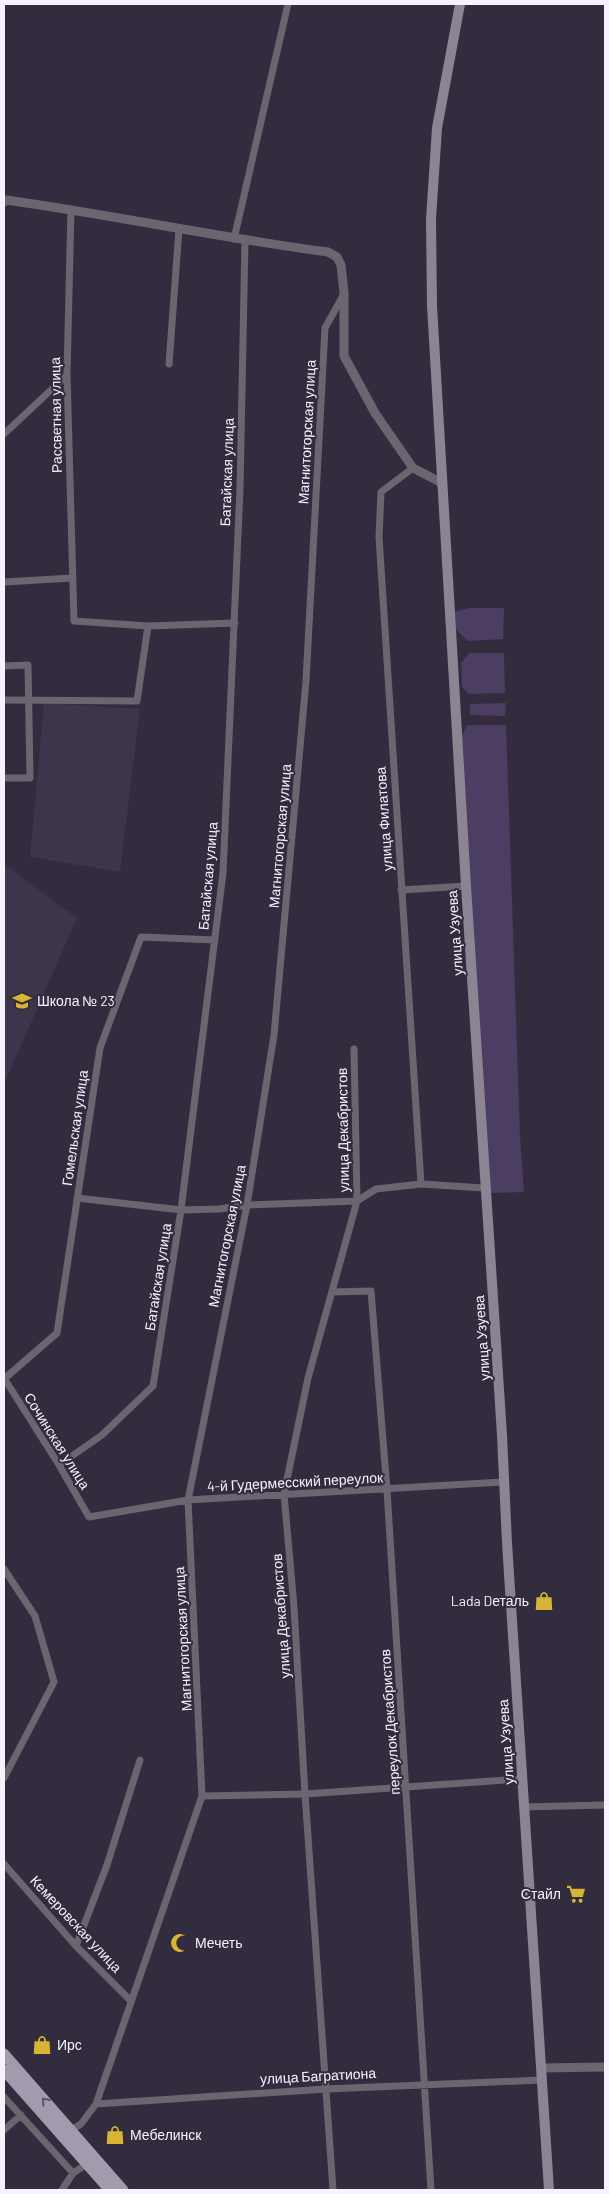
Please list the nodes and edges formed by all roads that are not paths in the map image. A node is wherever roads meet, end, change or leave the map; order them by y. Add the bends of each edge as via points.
1 (288, 4) edge
2 (460, 4) edge
3 (4, 200) edge
4 (71, 209) junction
5 (179, 229) junction
6 (234, 239) junction
7 (245, 241) junction
8 (344, 293) junction
9 (169, 364) dead end
10 (66, 375) junction
11 (4, 434) edge
12 (413, 468) junction
13 (442, 483) junction
14 (72, 578) junction
15 (4, 582) edge
16 (235, 624) junction
17 (148, 626) junction
18 (4, 666) edge
19 (30, 699) junction
20 (4, 700) edge
21 (4, 778) edge
22 (466, 886) junction
23 (401, 890) junction
24 (215, 940) junction
25 (354, 1048) dead end
26 (421, 1184) junction
27 (484, 1188) junction
28 (77, 1198) junction
29 (357, 1201) junction
30 (247, 1205) junction
31 (181, 1210) junction
32 (332, 1292) junction
33 (4, 1379) edge
34 (59, 1465) junction
35 (503, 1482) junction
36 (387, 1490) junction
37 (284, 1494) junction
38 (188, 1500) junction
39 (89, 1516) joint
40 (4, 1569) edge
41 (140, 1760) dead end
42 (4, 1778) edge
43 (522, 1779) junction
44 (406, 1787) junction
45 (305, 1794) junction
46 (202, 1796) junction
47 (605, 1804) edge
48 (524, 1807) junction
49 (4, 1864) edge
50 (76, 1946) junction
51 (131, 2001) junction
52 (4, 2054) edge
53 (605, 2067) edge
54 (540, 2068) junction
55 (4, 2070) edge
56 (541, 2080) junction
57 (424, 2085) junction
58 (326, 2089) junction
59 (4, 2097) edge
60 (96, 2104) junction
61 (21, 2115) junction
62 (45, 2118) junction
63 (4, 2130) edge
64 (71, 2130) junction
65 (87, 2164) junction
66 (73, 2173) junction
67 (111, 2176) junction
68 (62, 2190) edge
69 (110, 2190) edge
70 (123, 2190) edge
71 (333, 2190) edge
72 (431, 2190) edge
73 (549, 2190) edge

1 - 6 street
2 - 13 main road, улица Узуева via 437,128 431,219 432,306
3 - 4 street
4 - 5 street
4 - 10 street, Рассветная улица
5 - 6 street
5 - 9 street
6 - 7 street
7 - 8 street via 328,252 337,257 341,265
7 - 16 street, Батайская улица
8 - 12 street via 344,356 375,413
8 - 30 street, Магнитогорская улица via 325,328 307,662 292,845 274,1035
10 - 11 street
10 - 14 street, Рассветная улица
12 - 13 street
12 - 23 street, улица Филатова via 381,492 379,537
13 - 22 main road, улица Узуева
14 - 15 street
14 - 17 street, Рассветная улица via 74,621
16 - 17 street
16 - 24 street, Батайская улица via 223,873
17 - 19 street via 137,701
18 - 19 street via 28,665
19 - 20 street
19 - 21 street via 30,778
22 - 23 street
22 - 27 main road, улица Узуева
23 - 26 street, улица Филатова
24 - 28 street, Гомельская улица via 141,937 100,1048
24 - 31 street, Батайская улица
25 - 29 street, улица Декабристов
26 - 27 street
26 - 29 street via 376,1189
27 - 35 main road, улица Узуева
28 - 31 street
28 - 33 street, Гомельская улица via 57,1334
29 - 30 street
29 - 32 street, улица Декабристов
30 - 31 street
30 - 38 street, Магнитогорская улица
31 - 34 street, Батайская улица via 153,1386 102,1435
32 - 36 street, переулок Декабристов via 371,1291
32 - 37 street, улица Декабристов via 308,1378
33 - 34 street, Сочинская улица
34 - 39 street, Сочинская улица
35 - 36 street, 4-й Гудермесский переулок
35 - 43 main road, улица Узуева
36 - 37 street, 4-й Гудермесский переулок
36 - 44 street, переулок Декабристов
37 - 38 street, 4-й Гудермесский переулок
37 - 45 street, улица Декабристов
38 - 39 street, 4-й Гудермесский переулок
38 - 46 street, Магнитогорская улица
40 - 42 street via 35,1616 54,1682
41 - 50 street via 107,1865
43 - 44 street
43 - 48 main road, улица Узуева
44 - 45 street
44 - 57 street, переулок Декабристов
45 - 46 street
45 - 58 street, улица Декабристов
46 - 51 street, Магнитогорская улица via 142,1977
47 - 48 street
48 - 54 main road, улица Узуева
49 - 50 street, Кемеровская улица
50 - 51 street, Кемеровская улица
51 - 60 street, Магнитогорская улица
64 -> 52 main road
53 - 54 street
54 - 56 main road, улица Узуева
55 - 62 main road
56 - 57 street, улица Багратиона
56 - 73 main road, улица Узуева
57 - 58 street, улица Багратиона
57 - 72 street, переулок Декабристов
58 - 60 street, улица Багратиона
58 - 71 street, улица Декабристов
59 - 61 street
60 - 64 street, Магнитогорская улица via 81,2124
61 - 63 street
61 - 66 street
62 - 64 street
62 - 65 main road
64 - 67 main road
65 - 66 street
65 - 67 street
65 - 69 main road
66 - 68 street
67 - 70 main road

